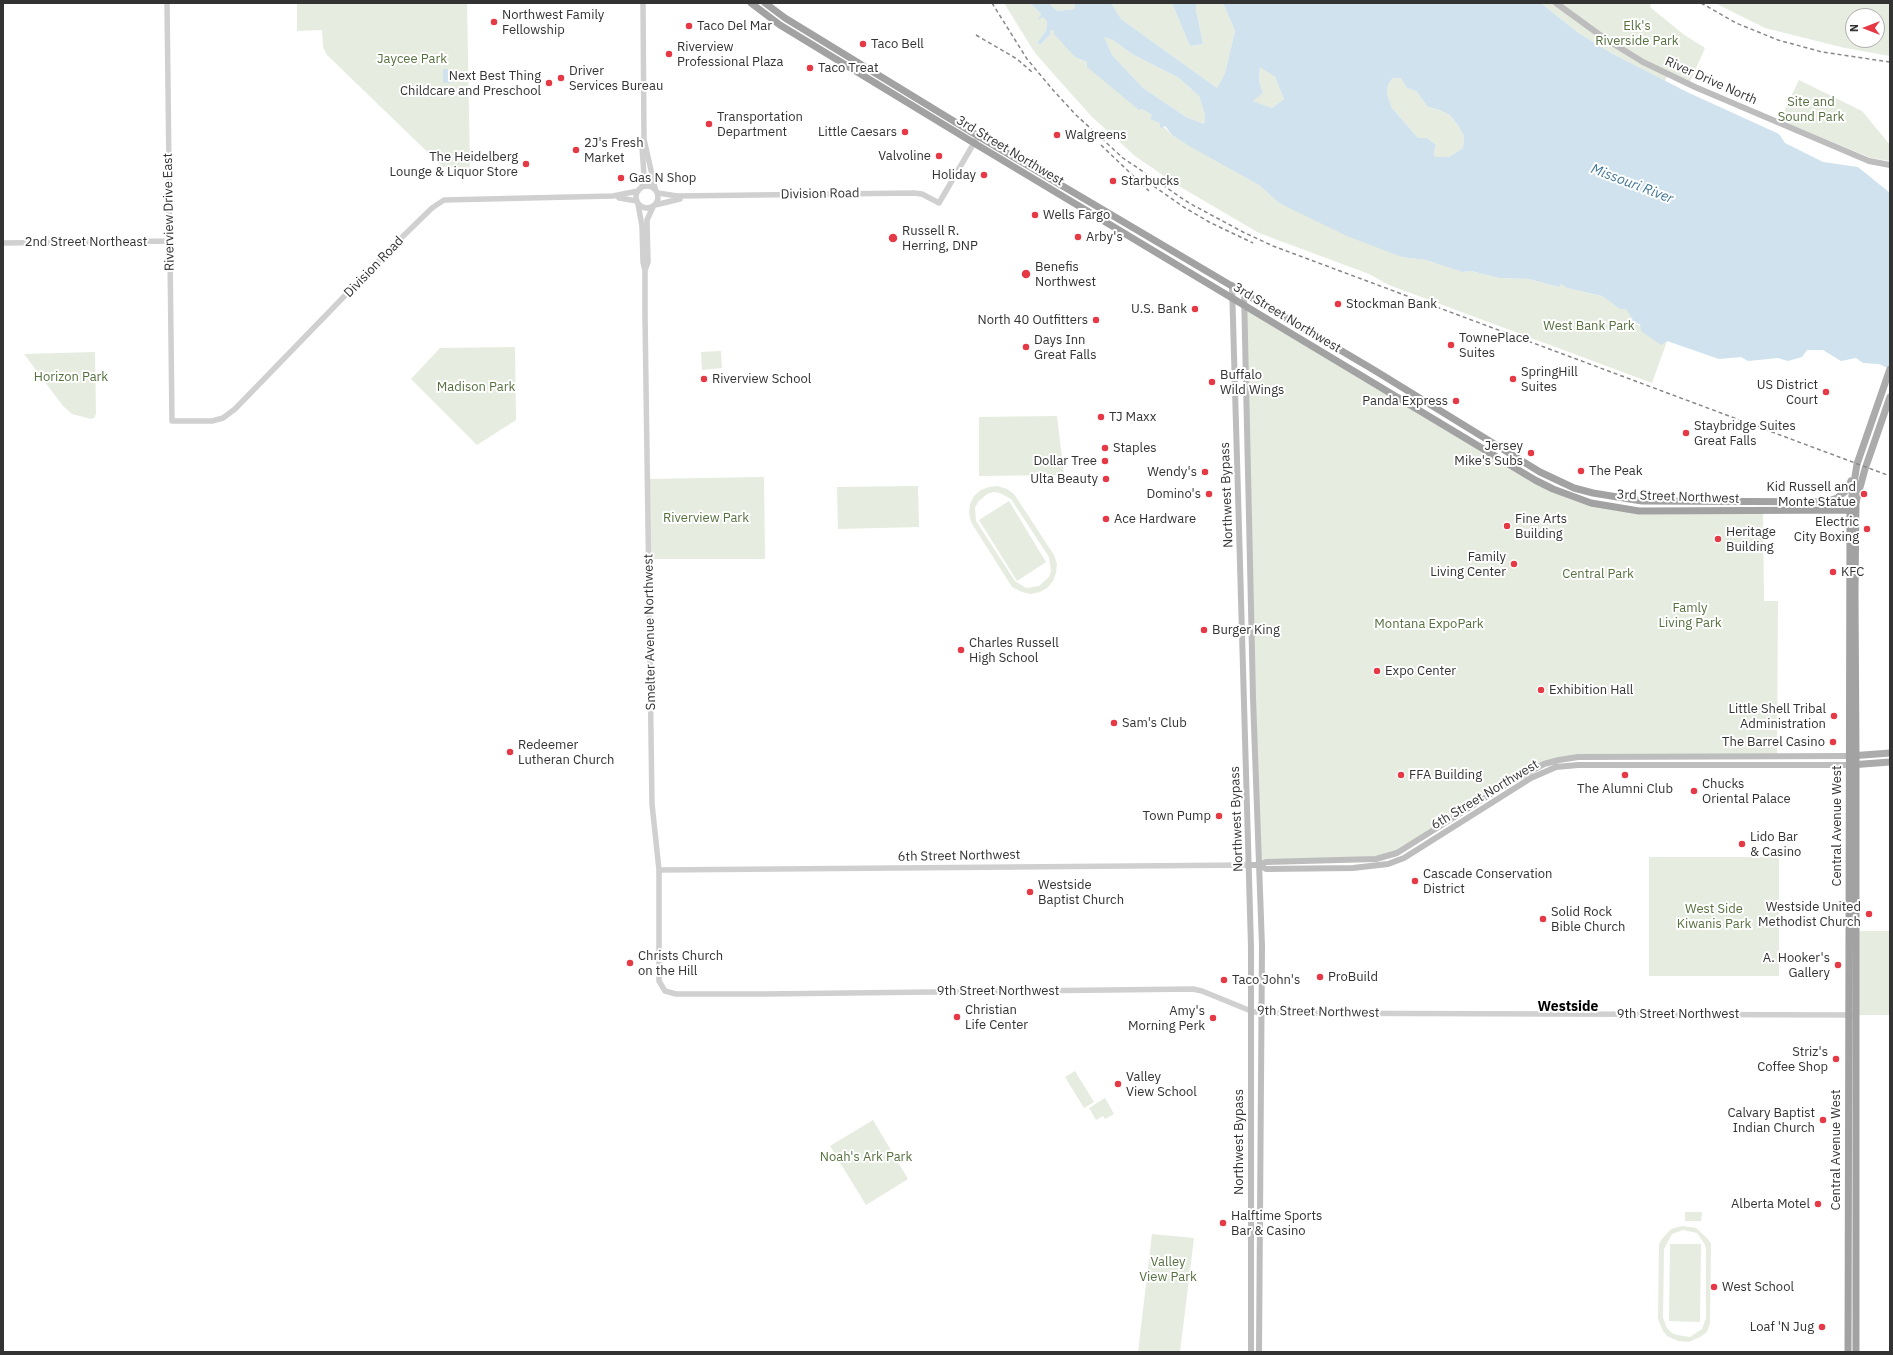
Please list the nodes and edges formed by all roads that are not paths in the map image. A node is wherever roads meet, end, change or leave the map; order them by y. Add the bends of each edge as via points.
1 (167, 3) edge
2 (642, 3) edge
3 (751, 3) edge
4 (764, 3) edge
5 (1556, 3) edge
6 (978, 136) junction
7 (644, 139) junction
8 (974, 143) junction
9 (1890, 165) edge
10 (640, 189) junction
11 (656, 190) junction
12 (1074, 193) junction
13 (613, 196) junction
14 (698, 196) junction
15 (1070, 200) junction
16 (637, 203) junction
17 (654, 206) junction
18 (170, 241) junction
19 (3, 243) edge
20 (645, 270) junction
21 (1232, 285) junction
22 (1244, 292) junction
23 (1232, 299) junction
24 (1244, 307) junction
25 (1890, 368) edge
26 (1890, 397) edge
27 (172, 421) joint
28 (1855, 474) junction
29 (1827, 502) junction
30 (1853, 506) junction
31 (1890, 753) edge
32 (1853, 756) junction
33 (1890, 762) edge
34 (1853, 765) junction
35 (1249, 865) junction
36 (1260, 865) junction
37 (659, 870) junction
38 (665, 991) joint
39 (1251, 1011) junction
40 (1260, 1013) junction
41 (1852, 1015) junction
42 (1251, 1352) edge
43 (1259, 1352) edge
44 (1848, 1352) edge
45 (1856, 1352) edge

1 - 18 street, Riverview Drive East
2 - 7 street
3 - 8 highway, 3rd Street Northwest via 780,25
4 - 6 highway, 3rd Street Northwest
5 - 9 main road, River Drive North via 1643,62 1695,87 1869,161
6 - 8 street
6 - 12 highway, 3rd Street Northwest
7 - 10 street via 644,175
7 - 11 street
8 - 14 street, Division Road via 939,203 922,194 914,193
8 - 15 highway, 3rd Street Northwest
10 - 11 street via 647,185
10 - 13 street, Division Road
10 - 16 street via 636,196
11 - 14 street, Division Road via 669,196
11 - 17 street via 659,198
12 - 15 street
12 - 21 highway, 3rd Street Northwest
13 - 16 street, Division Road
13 - 27 street, Division Road via 474,198 440,202 235,409 223,418 212,421
14 - 17 street, Division Road
15 - 23 highway, 3rd Street Northwest
16 - 17 street via 645,208
16 - 20 street, Smelter Avenue Northwest via 642,226
17 - 20 street, Smelter Avenue Northwest via 647,220 648,262
18 - 19 street, 2nd Street Northeast
18 - 27 street, Riverview Drive East
20 - 37 street, Smelter Avenue Northwest via 652,804
21 - 22 highway, 3rd Street Northwest
21 - 23 main road, Northwest Bypass
22 - 24 main road, Northwest Bypass
22 - 29 highway, 3rd Street Northwest via 1540,472 1574,488 1608,497 1642,501
23 - 24 highway, 3rd Street Northwest
23 - 35 main road, Northwest Bypass
24 - 30 highway, 3rd Street Northwest via 1535,480 1578,499 1605,506 1639,510
24 - 36 main road, Northwest Bypass via 1253,698
25 - 28 main road, Central Avenue West
26 - 30 main road, Central Avenue West
28 - 29 main road via 1847,490
28 - 30 main road, Central Avenue West
29 - 30 highway, 3rd Street Northwest
30 - 32 highway, Central Avenue West
31 - 32 main road
32 - 34 highway, Central Avenue West
32 - 36 main road, 6th Street Northwest via 1578,757 1559,760 1544,764 1507,784 1397,853 1376,859 1266,862
33 - 34 main road
34 - 36 main road, 6th Street Northwest via 1578,765 1556,768 1531,778 1404,858 1388,864 1353,868 1266,869
34 - 41 highway, Central Avenue West
35 - 36 main road, 6th Street Northwest
35 - 37 street, 6th Street Northwest
35 - 39 main road, Northwest Bypass
36 - 40 main road, Northwest Bypass
37 - 38 street, Smelter Avenue Northwest via 659,981
38 - 39 street, 9th Street Northwest via 676,994 764,994 1193,989
39 - 40 street, 9th Street Northwest
39 - 42 main road, Northwest Bypass
40 - 41 street, 9th Street Northwest
40 - 43 main road, Northwest Bypass
41 - 44 highway, Central Avenue West
41 - 45 highway, Central Avenue West

